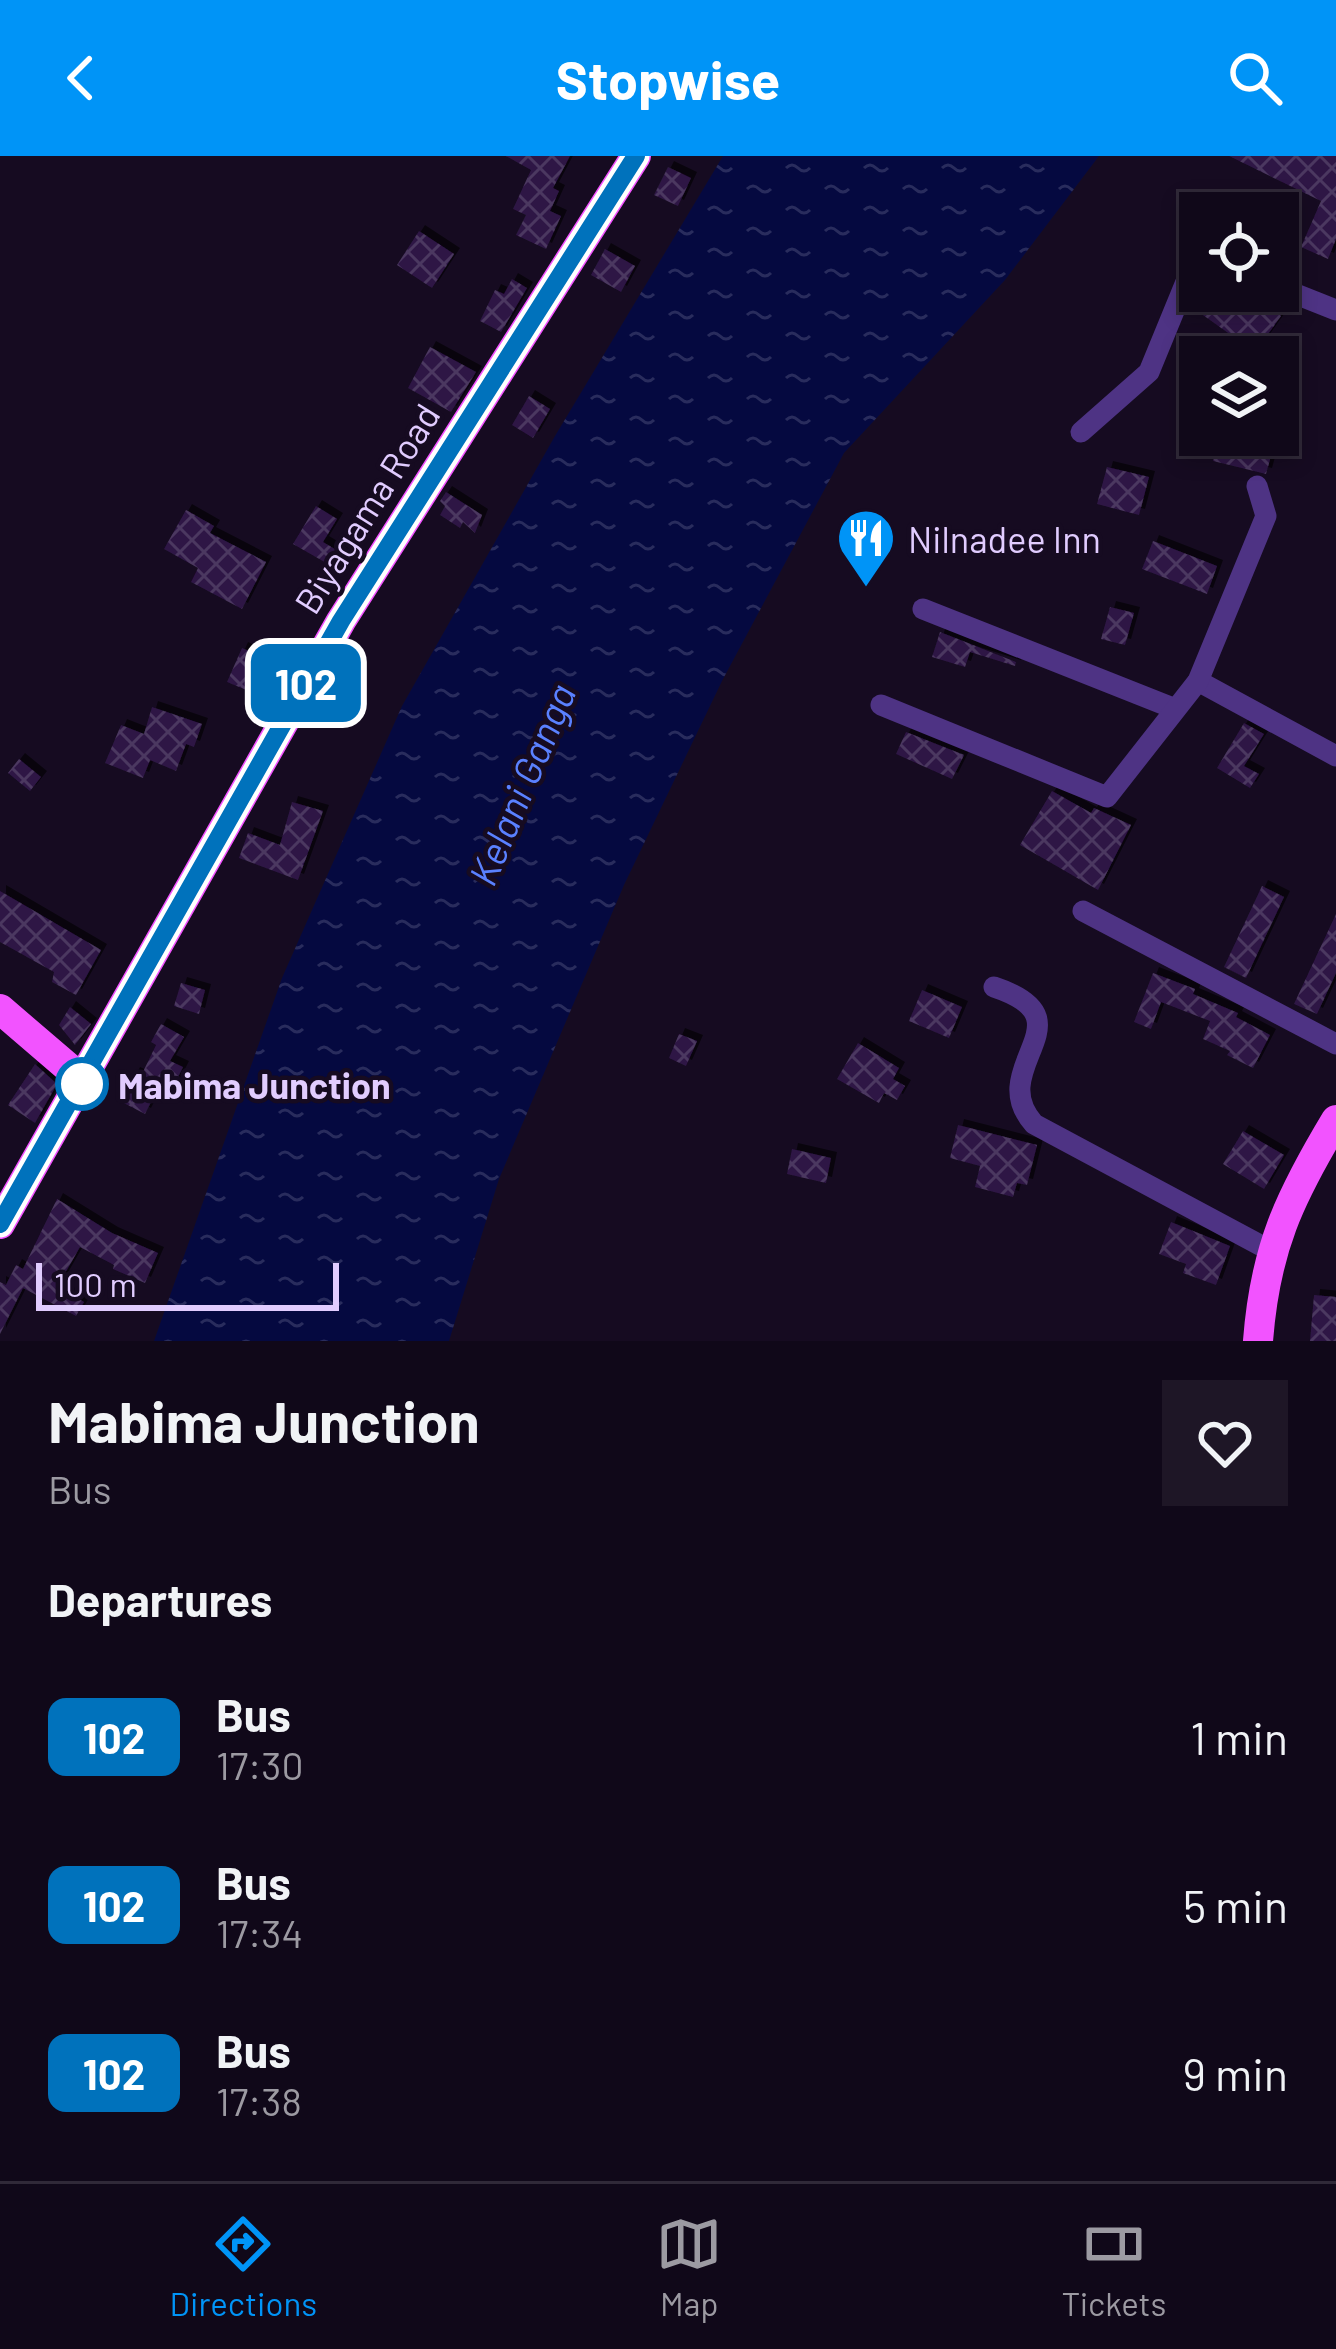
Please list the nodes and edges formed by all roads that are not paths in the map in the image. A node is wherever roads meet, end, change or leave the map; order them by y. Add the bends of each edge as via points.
1 (636, 156) edge
2 (1299, 295) edge
3 (1179, 297) edge
4 (1336, 310) edge
5 (1081, 431) dead end
6 (1257, 487) dead end
7 (923, 609) dead end
8 (1198, 681) junction
9 (881, 705) dead end
10 (1173, 708) junction
11 (1336, 756) edge
12 (1082, 911) dead end
13 (994, 987) dead end
14 (0, 1009) edge
15 (1336, 1044) edge
16 (84, 1081) junction
17 (1336, 1120) edge
18 (0, 1224) edge
19 (1271, 1250) junction
20 (1258, 1341) edge

1 - 16 main road, Biyagama Road via 341,621
2 - 4 street
3 - 5 street via 1149,372
6 - 8 street via 1266,516
7 - 10 street
8 - 10 street
8 - 11 street
9 - 10 street via 1107,797
12 - 15 street
13 - 19 street via 1026,998 1037,1012 1017,1088 1034,1124
14 - 16 main road
16 - 18 main road, Biyagama Road
17 - 19 main road
19 - 20 main road

